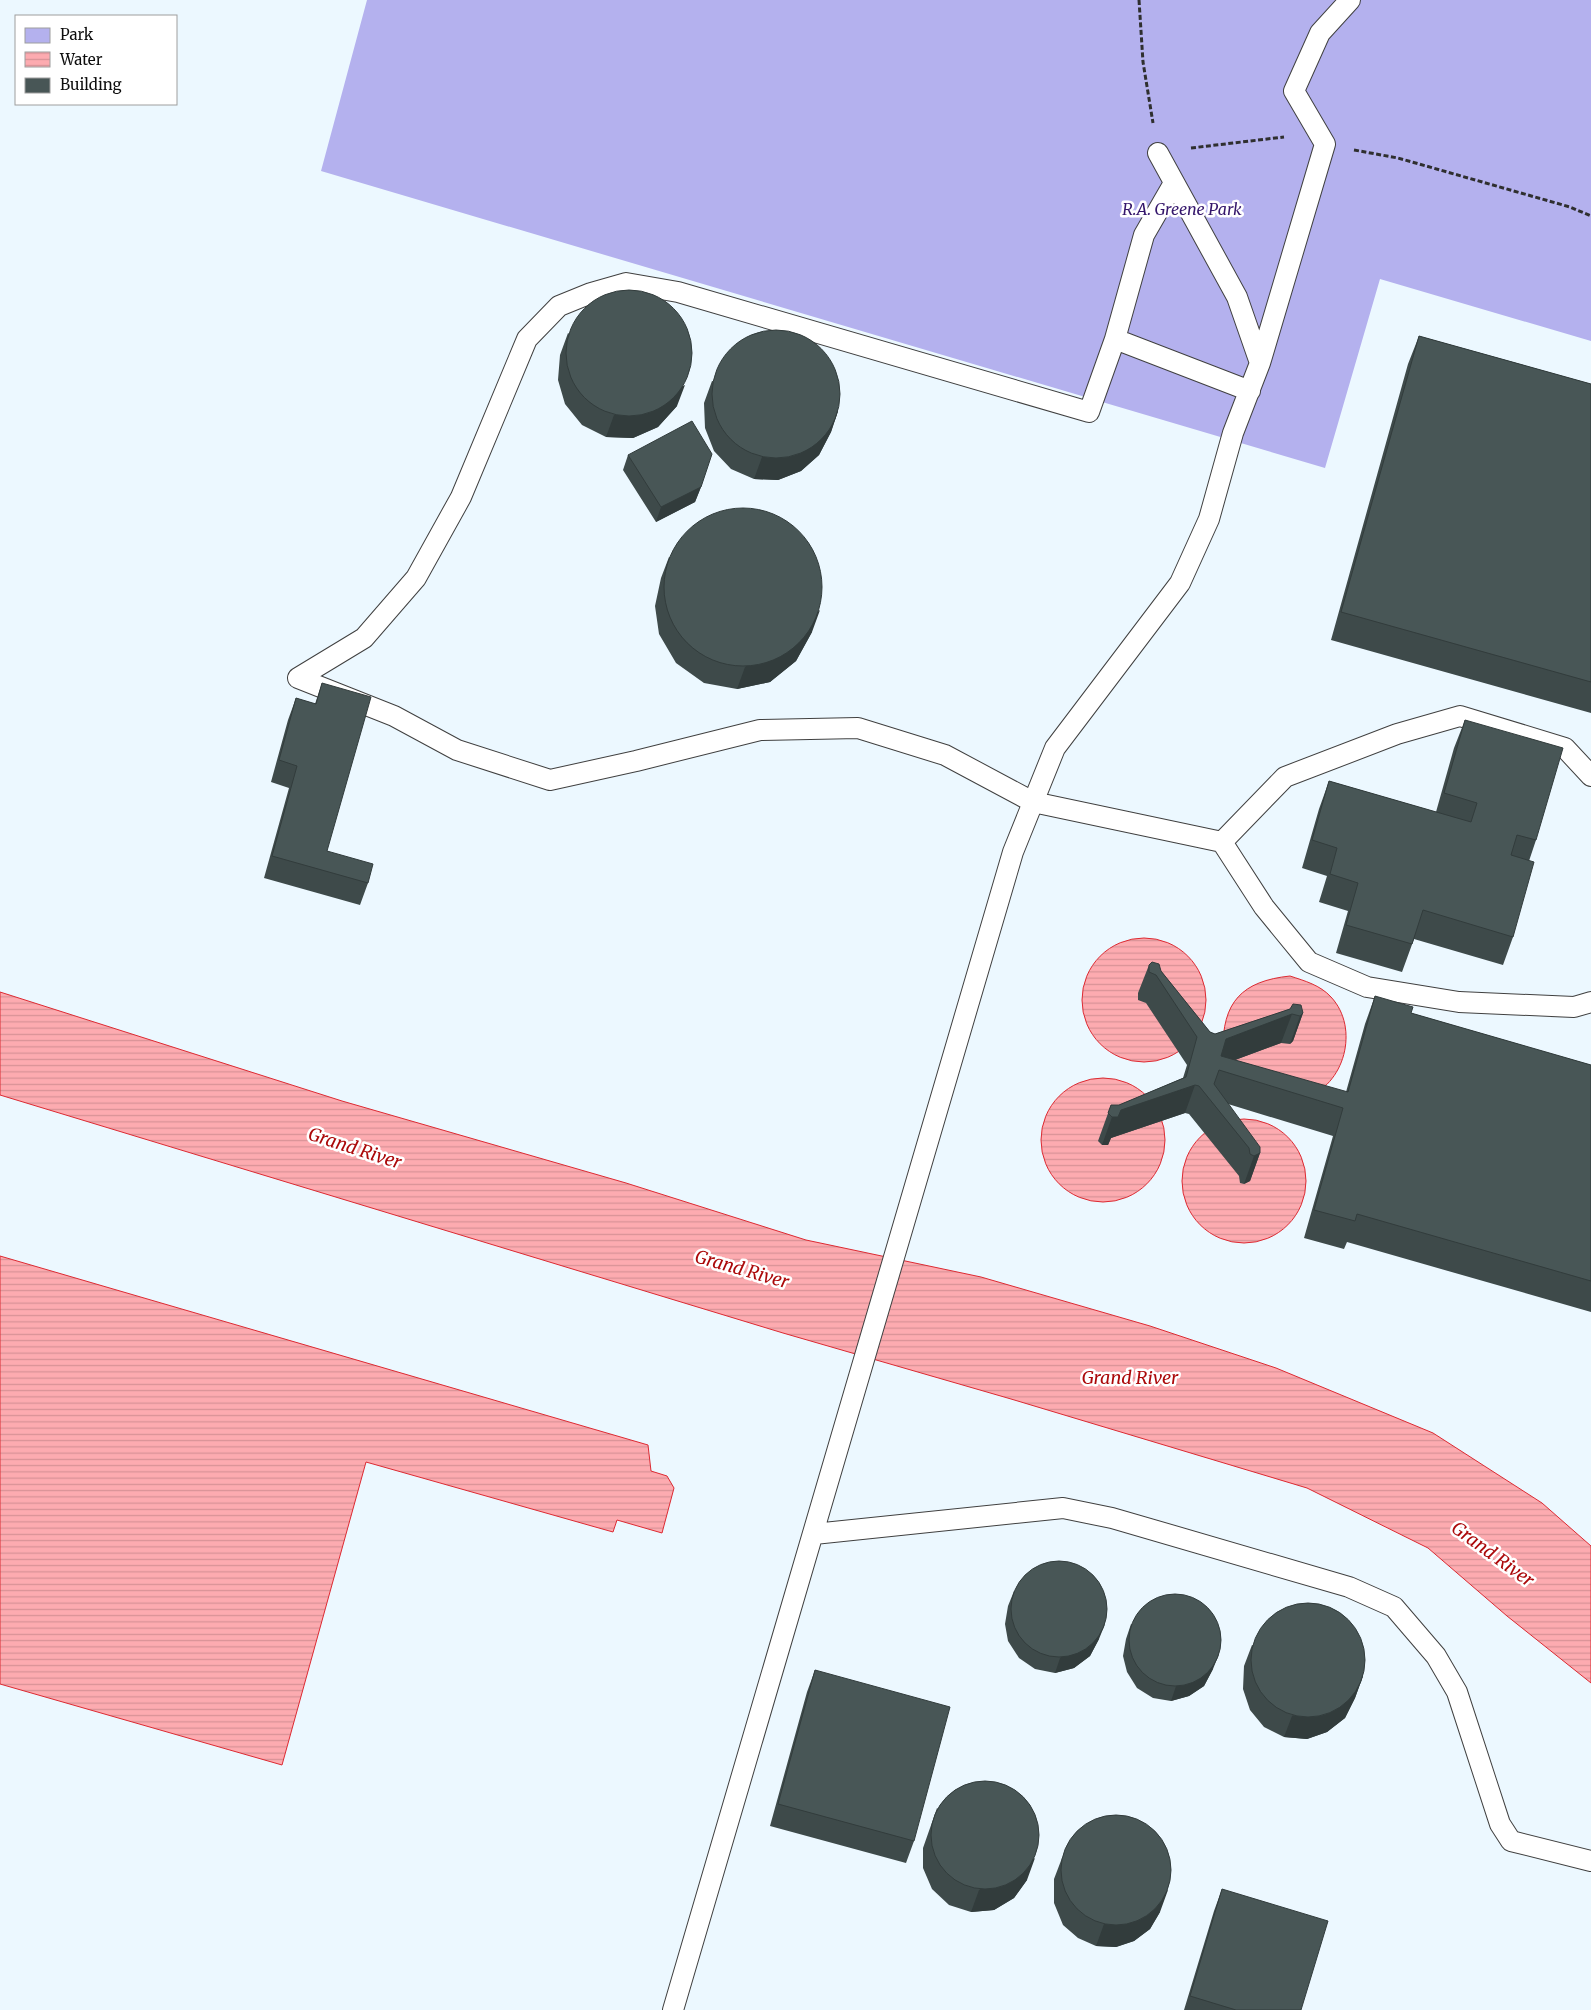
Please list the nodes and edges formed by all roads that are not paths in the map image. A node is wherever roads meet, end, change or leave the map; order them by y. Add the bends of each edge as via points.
1 (1350, 0) edge
2 (1158, 154) dead end
3 (1174, 184) junction
4 (1115, 339) junction
5 (1260, 363) junction
6 (1250, 391) junction
7 (1591, 776) edge
8 (1033, 802) junction
9 (1222, 842) junction
10 (1591, 1002) edge
11 (814, 1534) junction
12 (1591, 1861) edge
13 (674, 2010) edge

1 - 5 lane via 1320,33 1294,91 1325,144
2 - 3 lane
3 - 4 lane via 1144,236
3 - 5 lane via 1237,297
4 - 6 lane
4 - 8 lane via 1089,412 678,292 626,283 559,306 527,339 461,497 416,578 364,638 298,678 394,716 457,750 550,780 760,730 858,728 945,755
5 - 6 lane
6 - 8 lane via 1209,519 1180,583 1055,748
7 - 9 lane via 1565,748 1460,716 1397,734 1285,777
8 - 9 lane
8 - 11 lane via 1013,852
9 - 10 lane via 1264,907 1310,962 1342,976 1367,986 1459,1002 1574,1007
11 - 12 lane via 1063,1508 1112,1518 1349,1587 1394,1608 1436,1656 1457,1692 1500,1824 1511,1841
11 - 13 lane

